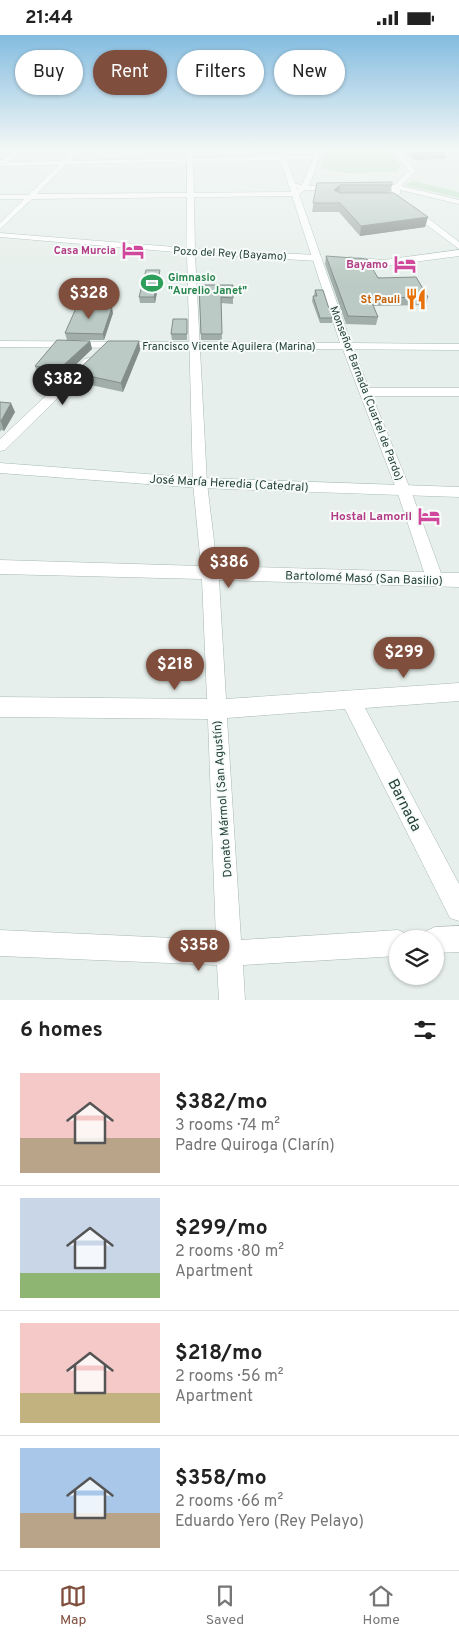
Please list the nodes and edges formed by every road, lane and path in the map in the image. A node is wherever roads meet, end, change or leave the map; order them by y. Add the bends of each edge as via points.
1 (33, 194) edge
2 (291, 194) edge
3 (294, 194) joint
4 (395, 194) edge
5 (426, 194) edge
6 (192, 195) junction
7 (0, 197) edge
8 (30, 197) junction
9 (309, 198) dead end
10 (386, 198) edge
11 (395, 198) junction
12 (443, 198) junction
13 (459, 202) edge
14 (0, 227) edge
15 (0, 235) edge
16 (459, 247) edge
17 (191, 251) junction
18 (459, 253) edge
19 (327, 259) junction
20 (0, 344) edge
21 (106, 345) junction
22 (194, 346) junction
23 (346, 347) junction
24 (459, 347) edge
25 (365, 392) junction
26 (459, 392) edge
27 (0, 447) edge
28 (0, 468) edge
29 (200, 483) junction
30 (404, 491) junction
31 (459, 492) edge
32 (0, 567) edge
33 (210, 573) junction
34 (435, 580) junction
35 (459, 580) edge
36 (459, 692) edge
37 (351, 701) junction
38 (0, 707) edge
39 (216, 709) junction
40 (459, 909) edge
41 (459, 939) edge
42 (444, 940) edge
43 (0, 943) edge
44 (389, 944) edge
45 (231, 953) junction
46 (232, 1000) edge

1 - 8 street
2 - 6 street
3 - 9 street
3 - 19 street, Monseñor Barnada (Cuartel de Pardo)
4 - 11 street
5 - 12 street
6 - 8 street
6 - 17 street, Donato Mármol (San Agustín)
7 - 8 street
8 - 14 street
10 - 11 street
11 - 12 street
11 - 16 street
12 - 13 street
15 - 17 street, Pozo del Rey (Bayamo)
17 - 19 street, Pozo del Rey (Bayamo)
17 - 22 street, Donato Mármol (San Agustín)
18 - 19 street, Pozo del Rey (Bayamo) via 383,263
19 - 23 street, Monseñor Barnada (Cuartel de Pardo)
20 - 21 street, Francisco Vicente Aguilera (Marina)
21 - 22 street, Francisco Vicente Aguilera (Marina)
21 - 27 street
22 - 23 street, Francisco Vicente Aguilera (Marina)
22 - 29 street, Donato Mármol (San Agustín)
23 - 24 street, Francisco Vicente Aguilera (Marina)
23 - 25 street, Monseñor Barnada (Cuartel de Pardo)
25 - 26 street
25 - 30 street, Monseñor Barnada (Cuartel de Pardo)
28 - 29 street, José María Heredia (Catedral)
29 - 30 street, José María Heredia (Catedral)
29 - 33 street, Donato Mármol (San Agustín)
30 - 31 street, José María Heredia (Catedral)
30 - 34 street, Monseñor Barnada (Cuartel de Pardo)
32 - 33 street, Bartolomé Masó (San Basilio)
33 - 34 street, Bartolomé Masó (San Basilio)
33 - 39 street, Donato Mármol (San Agustín)
34 - 35 street, Bartolomé Masó (San Basilio)
36 - 37 street
37 - 39 street
37 - 40 street, Barnada
38 - 39 street
39 - 45 street, Donato Mármol (San Agustín)
41 - 42 street
43 - 45 street
44 - 45 street
45 - 46 street, Donato Mármol (San Agustín)

